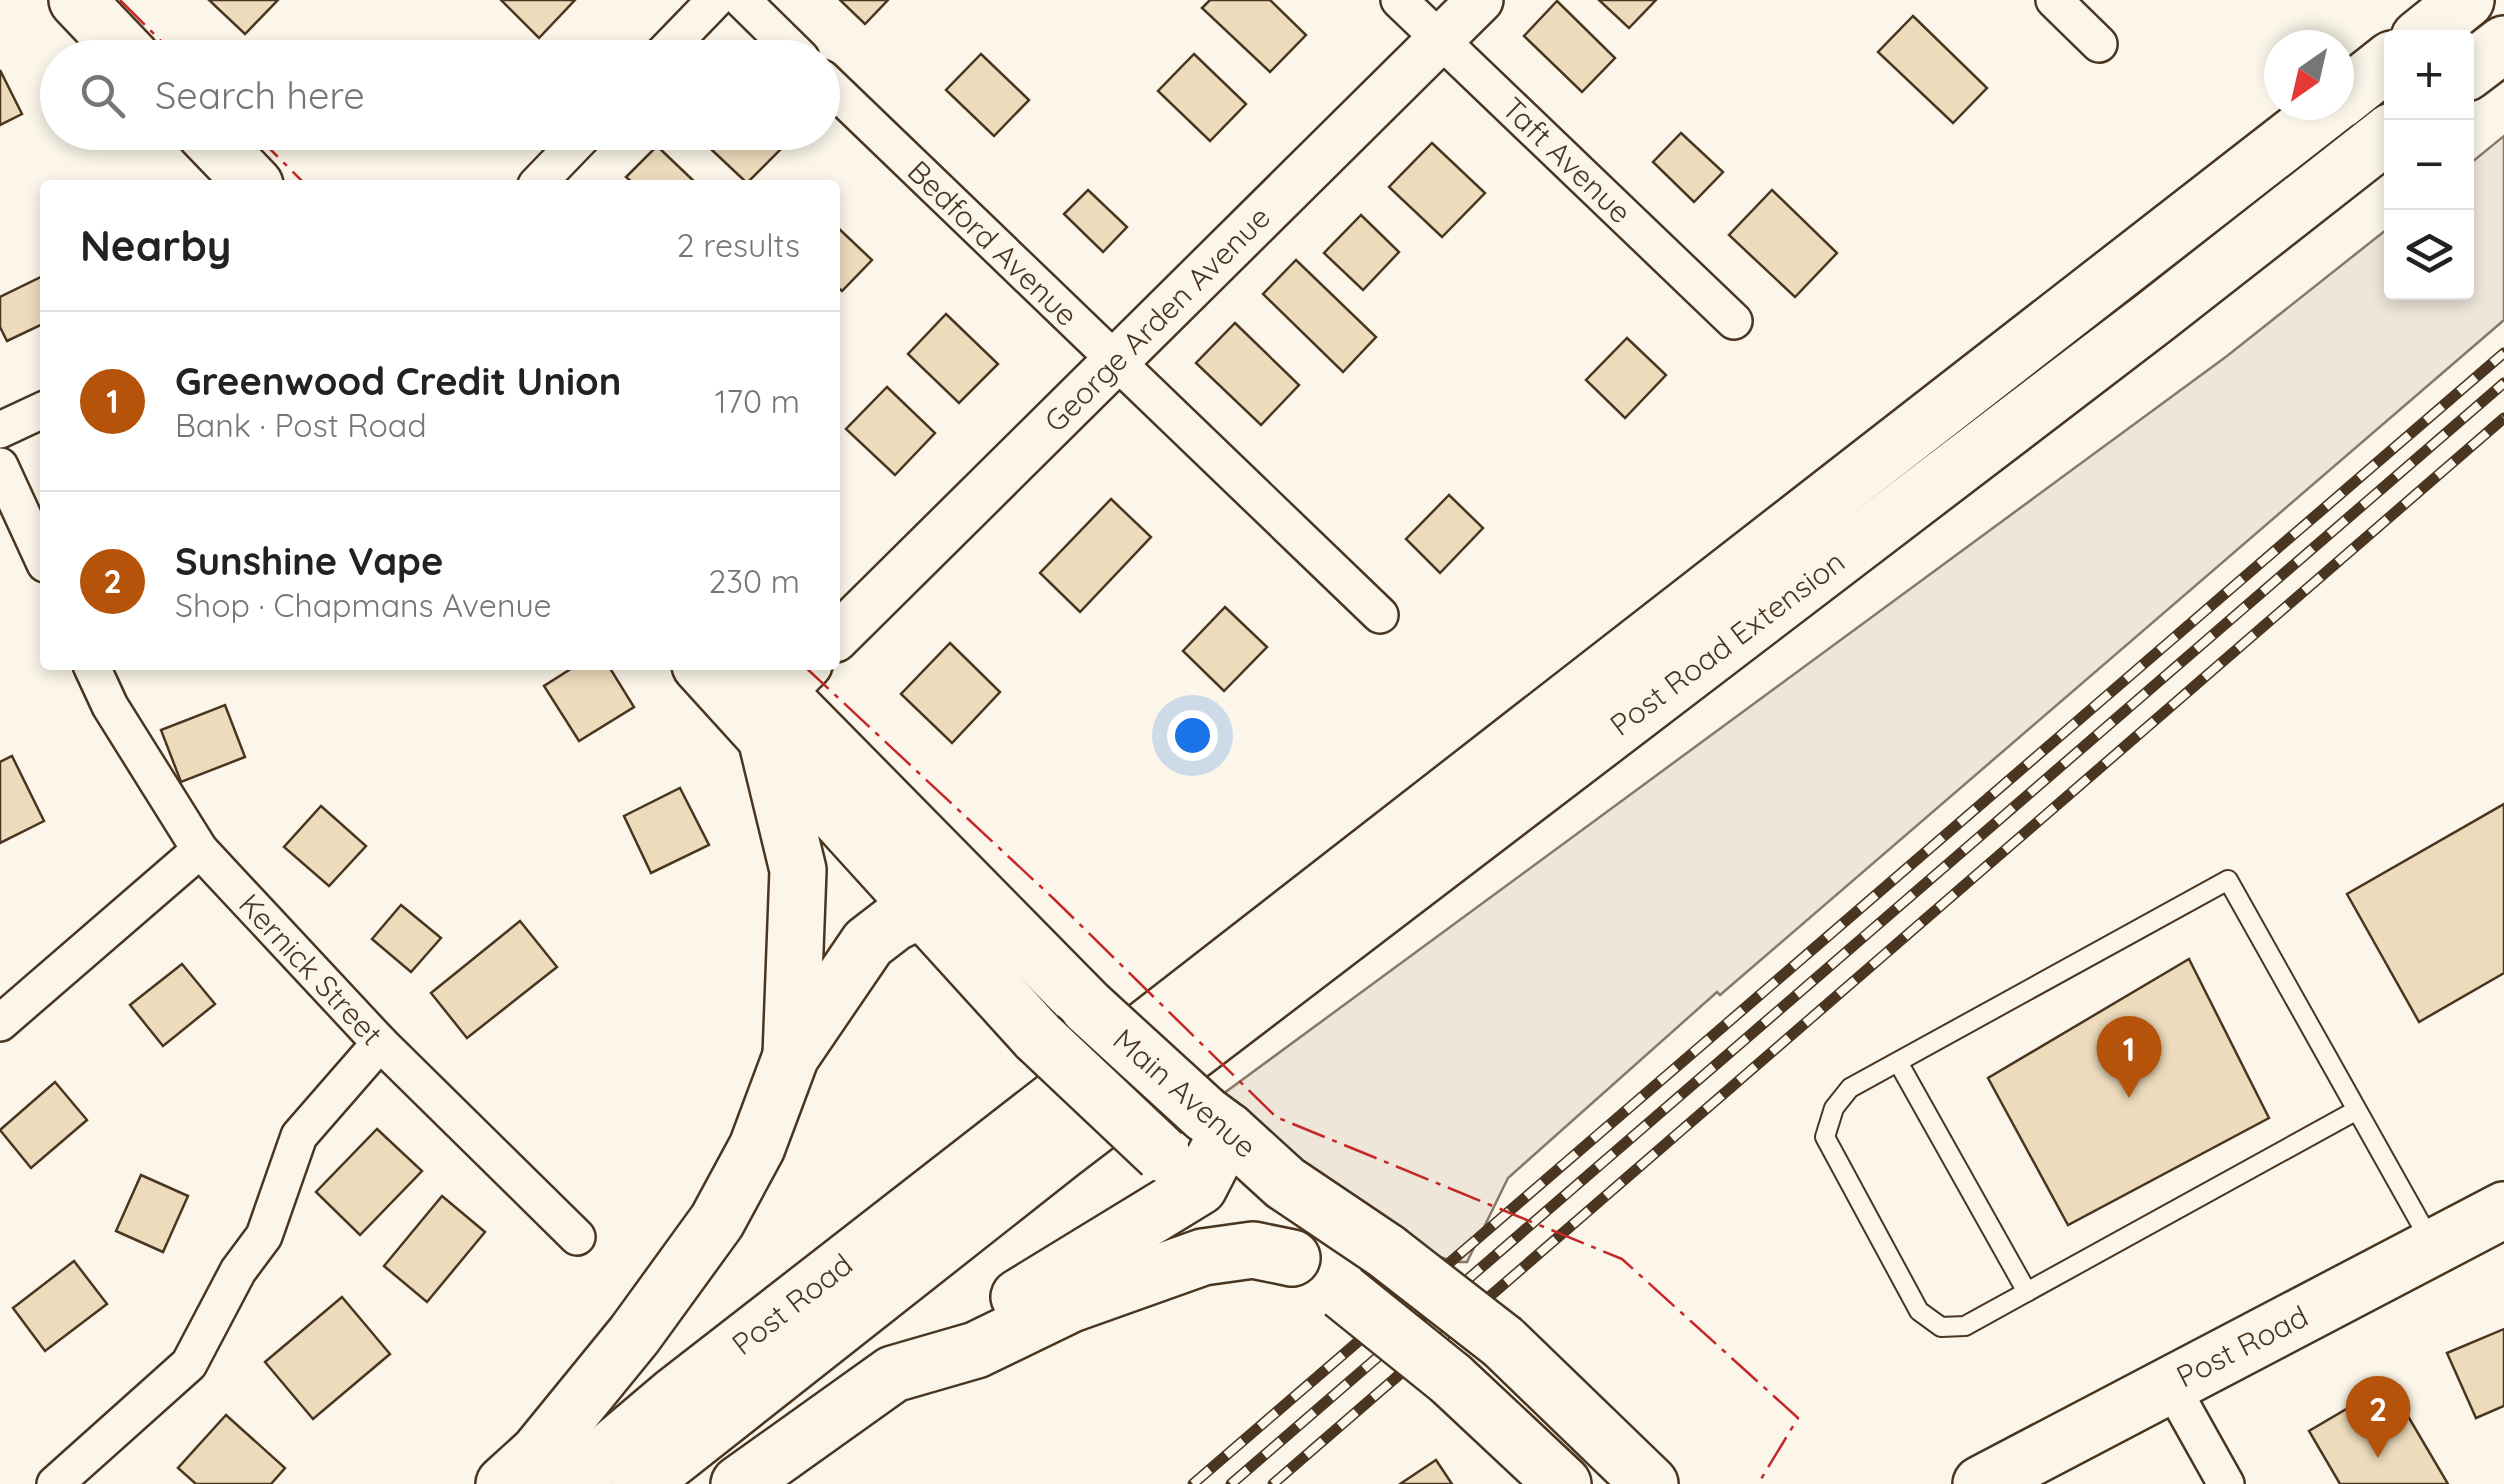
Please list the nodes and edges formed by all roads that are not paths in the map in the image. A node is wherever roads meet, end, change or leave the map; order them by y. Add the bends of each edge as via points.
1 (76, 0) edge
2 (715, 0) edge
3 (742, 0) edge
4 (1399, 0) edge
5 (1480, 0) edge
6 (2054, 0) edge
7 (2466, 0) edge
8 (2429, 30) edge
9 (115, 40) edge
10 (677, 40) edge
11 (783, 40) edge
12 (1440, 40) junction
13 (2099, 44) dead end
14 (2504, 44) edge
15 (2384, 65) edge
16 (2474, 67) edge
17 (2354, 89) edge
18 (840, 95) edge
19 (2315, 120) edge
20 (2384, 137) edge
21 (221, 150) edge
22 (570, 150) edge
23 (250, 180) edge
24 (541, 180) edge
25 (1734, 321) dead end
26 (1114, 361) junction
27 (40, 410) edge
28 (0, 430) edge
29 (0, 466) edge
30 (40, 553) edge
31 (1380, 615) dead end
32 (840, 634) edge
33 (93, 670) edge
34 (715, 670) edge
35 (777, 691) edge
36 (200, 850) junction
37 (922, 910) junction
38 (1016, 936) junction
39 (0, 1023) edge
40 (380, 1043) junction
41 (791, 1056) junction
42 (1898, 1062) junction
43 (2357, 1110) junction
44 (1217, 1122) junction
45 (1039, 1140) junction
46 (1180, 1170) junction
47 (2504, 1210) edge
48 (577, 1237) dead end
49 (2434, 1247) junction
50 (1292, 1258) junction
51 (2027, 1292) junction
52 (893, 1374) junction
53 (2170, 1384) junction
54 (1652, 1479) edge
55 (55, 1484) edge
56 (504, 1484) edge
57 (570, 1484) edge
58 (640, 1484) edge
59 (739, 1484) edge
60 (1562, 1484) edge
61 (1982, 1484) edge
62 (2226, 1484) edge

1 - 9 main road
2 - 10 street
3 - 11 street
4 - 12 street, Taft Avenue
5 - 12 street, George Arden Avenue
6 - 13 street
7 - 8 main road
12 - 25 street, Taft Avenue
12 - 26 street, George Arden Avenue
14 - 16 main road
15 - 17 main road, Post Road Extension
18 - 26 street, Bedford Avenue
19 - 45 main road, Post Road Extension
20 - 45 main road, Post Road Extension via 2156,316
21 - 23 main road
22 - 24 street
26 - 31 street, Bedford Avenue
26 - 32 street, George Arden Avenue
27 - 28 street
29 - 30 street
33 - 36 street, Kernick Street
34 - 35 main road, Main Avenue
35 - 37 main road, Main Avenue
35 - 38 main road, Main Avenue
35 - 41 main road via 798,870
36 - 39 street
36 - 40 street, Kernick Street
37 - 38 main road via 952,905
37 - 41 main road via 868,942
37 - 46 main road, Main Avenue, bridge via 1038,1037
38 - 44 main road, Main Avenue, bridge
40 - 48 street, Kernick Street
40 - 55 street via 299,1136 264,1236 189,1364
41 - 56 main road via 757,1147 717,1220 636,1334
42 - 43 lane via 2228,880
42 - 51 lane
42 - 51 lane via 1850,1088 1834,1108 1825,1137 1919,1311 1941,1327 1965,1326
43 - 49 lane
43 - 51 lane
44 - 46 main road
44 - 54 main road, Main Avenue, bridge via 1286,1183 1503,1342
45 - 57 main road, Post Road via 676,1394
45 - 58 main road, Post Road
46 - 50 main road, Main Avenue
46 - 52 main road
47 - 49 main road, Post Road
49 - 53 main road, Post Road
50 - 52 main road via 1253,1250 1203,1257 1071,1304 976,1350
50 - 60 main road, Main Avenue, bridge via 1450,1380
52 - 59 main road
53 - 61 main road, Post Road
53 - 62 street

